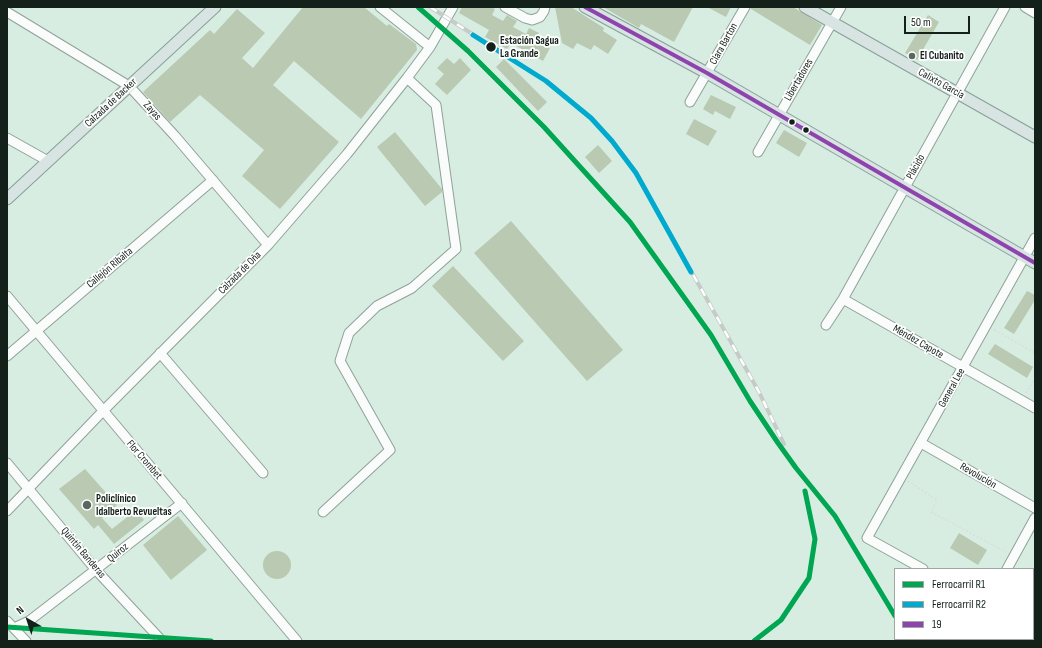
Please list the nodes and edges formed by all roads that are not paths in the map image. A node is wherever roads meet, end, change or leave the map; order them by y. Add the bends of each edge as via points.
1 (380, 7) edge
2 (505, 7) edge
3 (545, 7) edge
4 (585, 7) edge
5 (744, 7) edge
6 (805, 7) edge
7 (841, 7) edge
8 (1005, 7) edge
9 (1025, 7) edge
10 (212, 8) edge
11 (451, 11) edge
12 (7, 12) edge
13 (1035, 13) edge
14 (832, 22) junction
15 (430, 47) junction
16 (707, 74) junction
17 (407, 78) junction
18 (129, 86) junction
19 (957, 93) junction
20 (690, 102) dead end
21 (779, 115) junction
22 (1035, 137) edge
23 (7, 138) edge
24 (758, 152) dead end
25 (48, 161) junction
26 (213, 180) junction
27 (904, 188) junction
28 (7, 200) edge
29 (1035, 238) edge
30 (268, 245) junction
31 (1024, 257) junction
32 (1035, 263) edge
33 (7, 296) edge
34 (843, 299) junction
35 (826, 325) dead end
36 (36, 331) junction
37 (160, 353) junction
38 (7, 356) edge
39 (963, 368) junction
40 (1035, 408) edge
41 (103, 411) junction
42 (921, 443) junction
43 (7, 463) edge
44 (264, 473) dead end
45 (29, 488) junction
46 (182, 503) junction
47 (1035, 508) edge
48 (7, 511) edge
49 (323, 512) dead end
50 (1035, 518) edge
51 (921, 568) edge
52 (1008, 568) edge
53 (96, 570) junction
54 (7, 620) edge
55 (14, 628) junction
56 (26, 641) edge
57 (162, 641) edge
58 (297, 641) edge

1 - 15 street
2 - 3 street via 532,20 540,17
4 - 16 main road
5 - 16 street, Clara Barton
6 - 14 main road, Calixto García
7 - 14 street, Libertadores
8 - 19 street, Plácido
9 - 13 street
10 - 18 main road, Calzada de Backer
11 - 15 street, Calzada de Oña
12 - 18 street, Zayas
14 - 19 main road, Calixto García
14 - 21 street, Libertadores
15 - 17 street, Calzada de Oña
16 - 20 street, Clara Barton
16 - 21 main road
17 - 30 street, Calzada de Oña via 347,154
17 - 49 street via 436,105 456,249 412,288 377,306 349,333 340,361 390,450
18 - 25 main road, Calzada de Backer
18 - 26 street, Zayas
19 - 22 main road, Calixto García
19 - 27 street, Plácido
21 - 24 street, Libertadores
21 - 27 main road
23 - 25 street
25 - 28 main road, Calzada de Backer
26 - 30 street, Zayas
26 - 36 street, Callejón Ribalta
27 - 31 main road
27 - 34 street, Plácido
29 - 31 street, General Lee
30 - 37 street, Calzada de Oña
31 - 32 main road
31 - 39 street, General Lee
33 - 36 street, Flor Crombet
34 - 35 street, Plácido
34 - 39 street, Méndez Capote
36 - 38 street, Callejón Ribalta
36 - 41 street, Flor Crombet
37 - 41 street, Calzada de Oña
37 - 44 street
39 - 40 street, Méndez Capote
39 - 42 street, General Lee
41 - 45 street, Calzada de Oña
41 - 46 street, Flor Crombet
42 - 47 street, Revolución
42 - 51 street, General Lee via 867,538
43 - 45 street, Quintín Banderas
45 - 48 street, Calzada de Oña
45 - 53 street, Quintín Banderas
46 - 53 street, Quiroz
46 - 58 street, Flor Crombet
50 - 52 street
53 - 55 street, Quiroz via 29,621
53 - 57 street, Quintín Banderas
54 - 55 street
55 - 56 street

